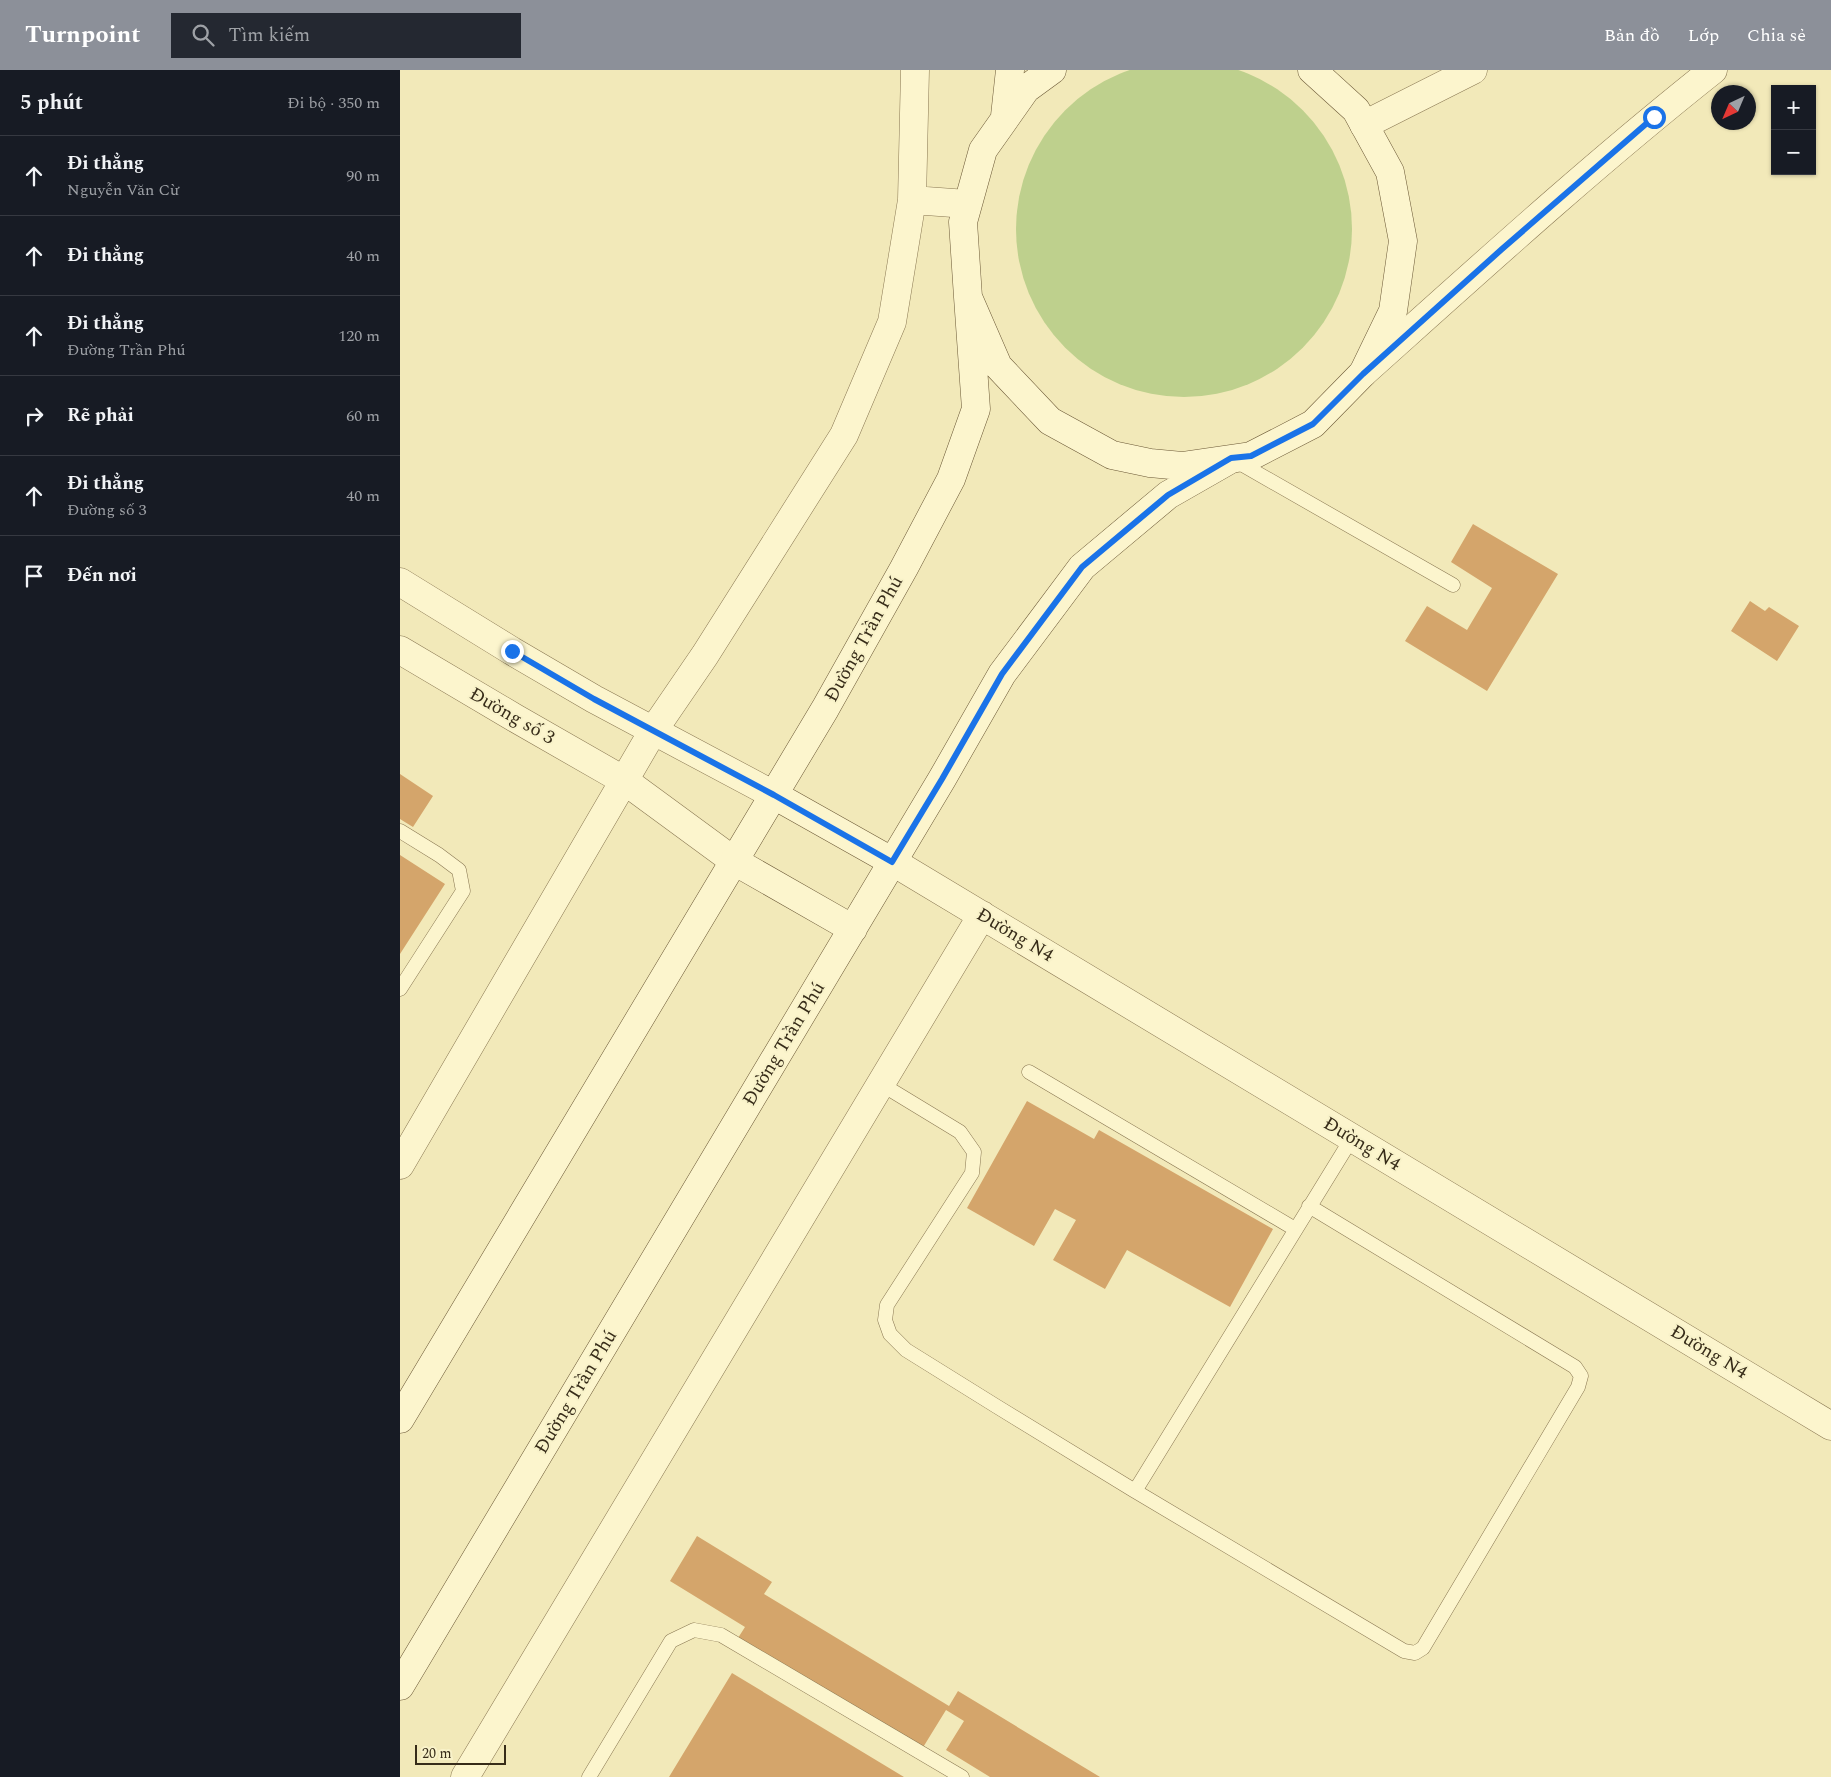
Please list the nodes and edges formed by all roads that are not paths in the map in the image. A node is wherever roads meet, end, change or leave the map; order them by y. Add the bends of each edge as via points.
1 (915, 70) edge
2 (1010, 70) edge
3 (1052, 70) edge
4 (1312, 70) edge
5 (1473, 70) edge
6 (1712, 70) edge
7 (1005, 118) junction
8 (1364, 125) junction
9 (912, 200) junction
10 (967, 204) junction
11 (968, 297) junction
12 (1363, 374) junction
13 (1231, 458) junction
14 (400, 582) edge
15 (1453, 585) dead end
16 (400, 650) edge
17 (653, 731) junction
18 (625, 781) junction
19 (774, 795) junction
20 (400, 831) edge
21 (734, 862) junction
22 (892, 862) junction
23 (982, 915) junction
24 (853, 930) junction
25 (400, 989) edge
26 (1029, 1072) dead end
27 (881, 1084) junction
28 (1352, 1138) junction
29 (400, 1165) edge
30 (1309, 1206) junction
31 (1295, 1229) junction
32 (400, 1419) edge
33 (1831, 1426) edge
34 (1135, 1491) junction
35 (400, 1686) edge
36 (468, 1776) edge
37 (589, 1777) edge
38 (962, 1777) edge

1 - 9 street
2 - 7 street
3 - 7 street, Đường Trần Phú via 1026,89
4 - 8 street via 1356,110
5 - 8 street
6 - 12 street via 1509,242
7 - 10 street, Đường Trần Phú via 983,150
8 - 12 street via 1390,172 1403,241 1393,311
9 - 10 street
9 - 17 street via 892,322 844,435 706,655
10 - 11 street, Đường Trần Phú via 963,222
11 - 13 street via 998,366 1050,421 1112,454 1150,462 1182,466
11 - 19 street, Đường Trần Phú via 976,408 950,479 904,568
12 - 13 street via 1313,424 1251,456
13 - 15 lane
13 - 22 street, Đường Trần Phú via 1168,495 1082,567 1002,674
14 - 17 street via 553,676
16 - 18 street, Đường số 3
17 - 18 street
17 - 19 street, Đường N4
18 - 21 street, Đường số 3
18 - 29 street
19 - 21 street, Đường Trần Phú
19 - 22 street, Đường N4
20 - 25 lane via 459,870 462,891
21 - 24 street, Đường số 3
21 - 32 street, Đường Trần Phú
22 - 23 street, Đường N4
22 - 24 street, Đường Trần Phú
23 - 27 street
23 - 28 street, Đường N4
24 - 35 street, Đường Trần Phú
26 - 31 lane
27 - 34 lane via 960,1132 974,1152 972,1173 887,1305 885,1320 890,1334 906,1350
27 - 36 street
28 - 30 lane
28 - 33 street, Đường N4
30 - 31 lane
30 - 34 lane via 1575,1367 1582,1376 1423,1648 1415,1653 1404,1651
31 - 34 lane
37 - 38 lane via 671,1641 694,1630 721,1635

